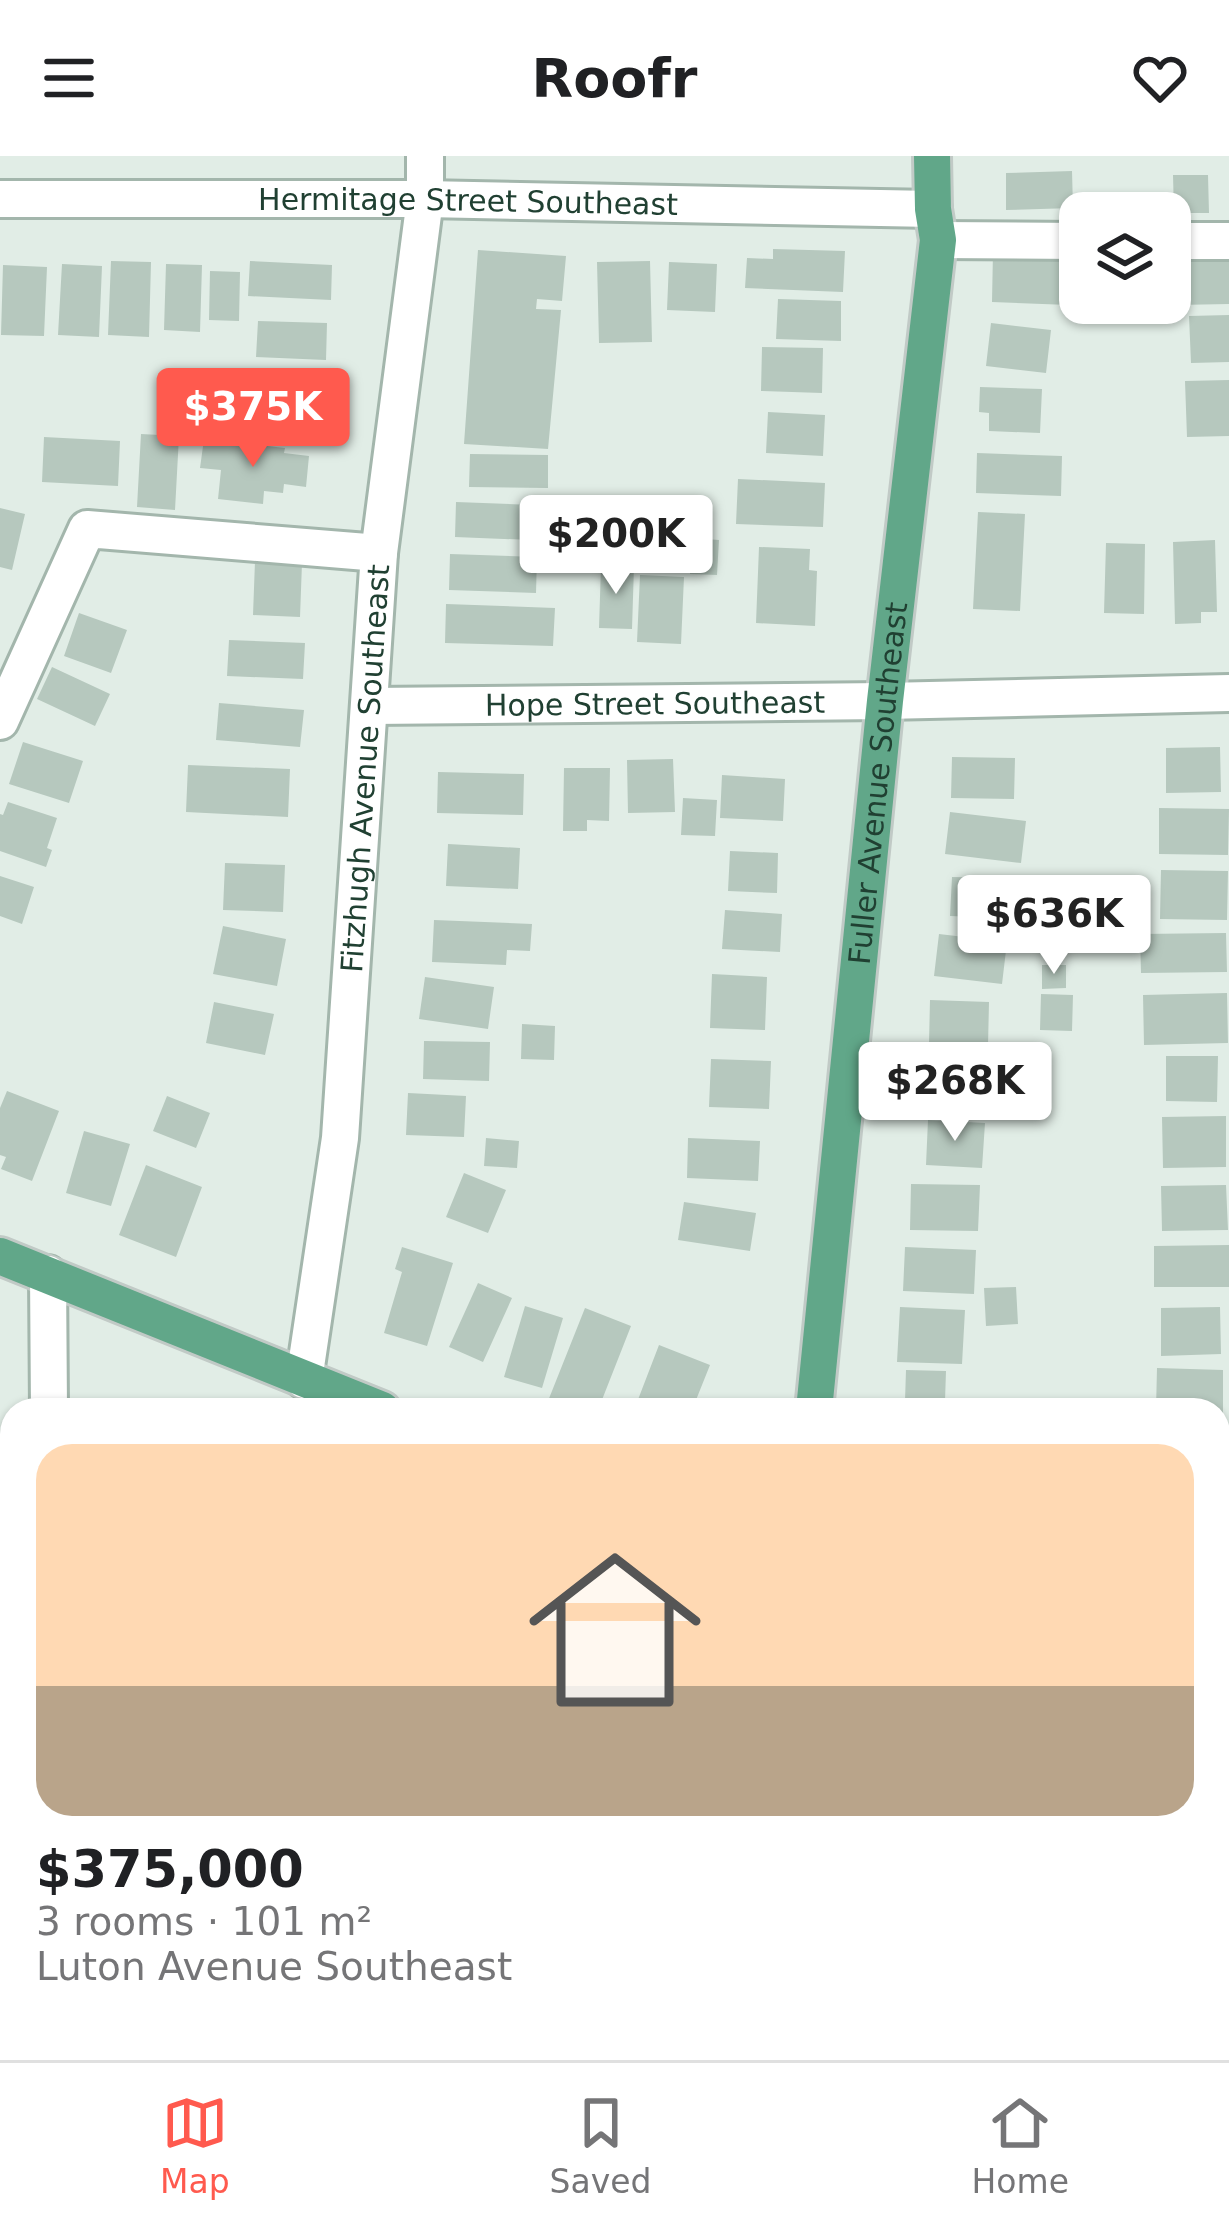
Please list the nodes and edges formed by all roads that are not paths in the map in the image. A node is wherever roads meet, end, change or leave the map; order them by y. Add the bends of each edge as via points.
1 (424, 156) edge
2 (932, 156) edge
3 (0, 199) edge
4 (425, 199) junction
5 (935, 225) junction
6 (1059, 239) edge
7 (1191, 241) edge
8 (1229, 241) edge
9 (379, 554) junction
10 (1229, 693) edge
11 (885, 701) junction
12 (370, 706) junction
13 (0, 721) edge
14 (0, 1256) edge
15 (48, 1274) junction
16 (304, 1380) junction
17 (49, 1398) edge
18 (349, 1398) edge
19 (815, 1398) edge

1 - 4 street, Fitzhugh Avenue Southeast
2 - 5 main road, Fuller Avenue Southeast
3 - 4 street, Hermitage Street Southeast
4 - 5 street, Hermitage Street Southeast
4 - 9 street, Fitzhugh Avenue Southeast
5 - 6 street, Hermitage Street Southeast
5 - 11 main road, Fuller Avenue Southeast
7 - 8 street
9 - 12 street, Fitzhugh Avenue Southeast
9 - 13 street via 87,529
10 - 11 street, Hope Street Southeast
11 - 12 street, Hope Street Southeast
11 - 19 main road, Fuller Avenue Southeast
12 - 16 street, Fitzhugh Avenue Southeast via 340,1138
14 - 15 main road
15 - 16 main road
15 - 17 street
16 - 18 main road

